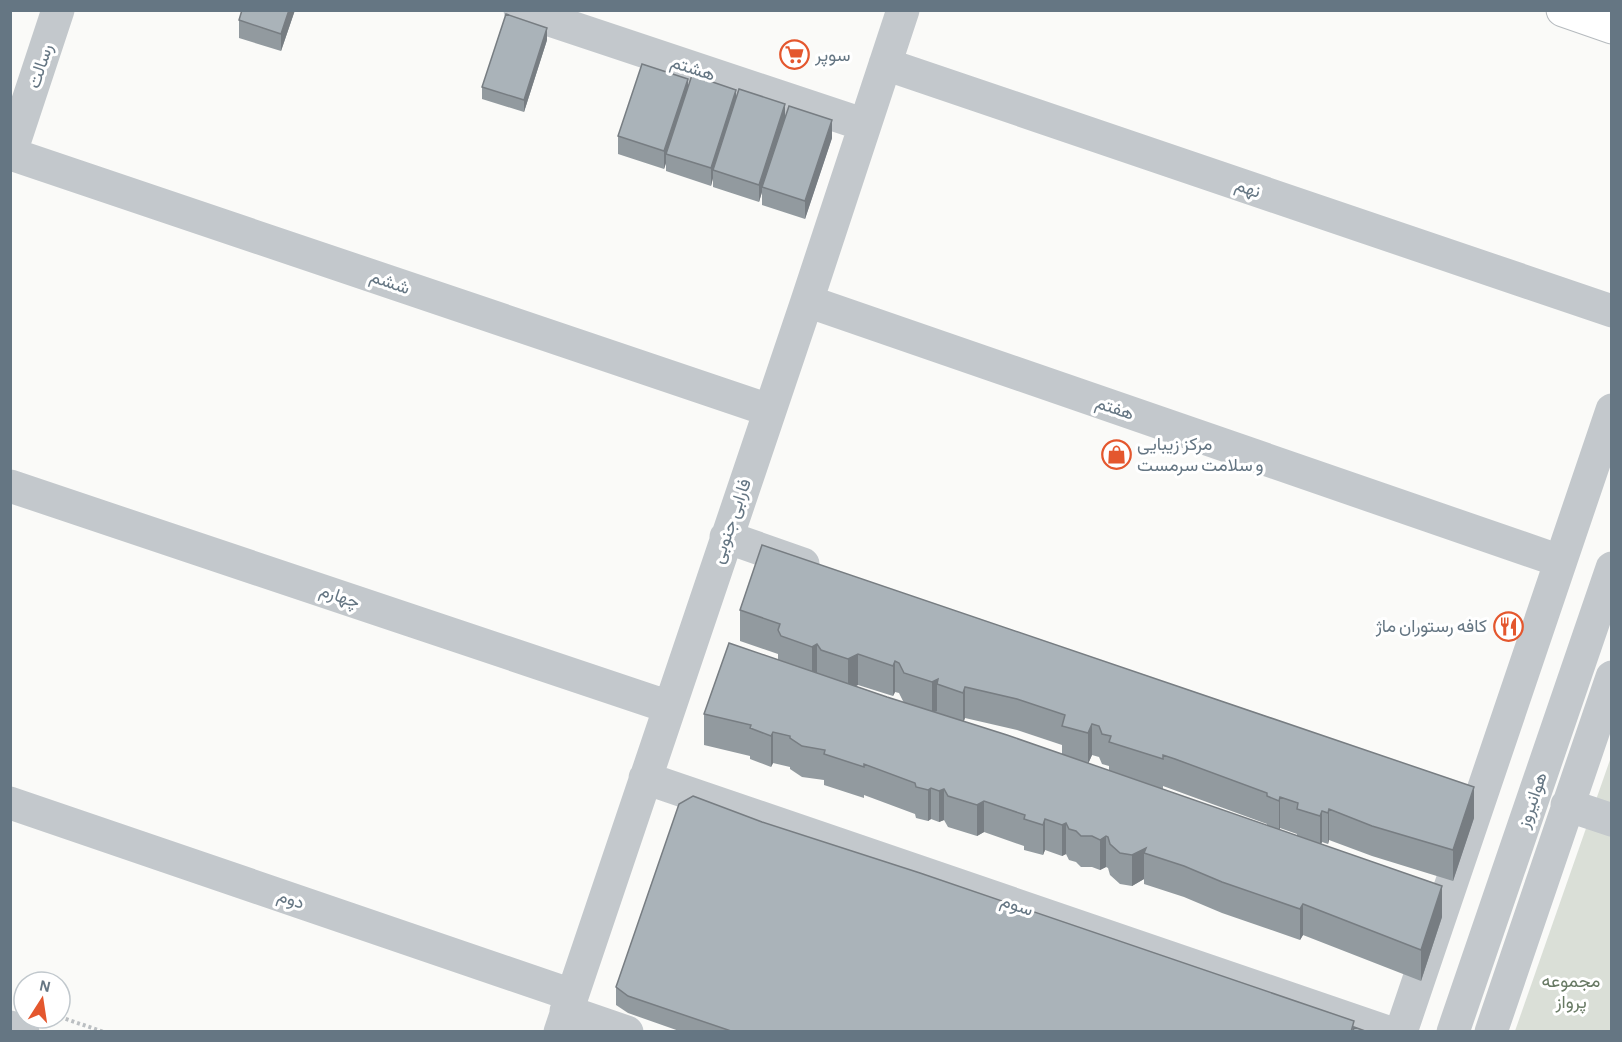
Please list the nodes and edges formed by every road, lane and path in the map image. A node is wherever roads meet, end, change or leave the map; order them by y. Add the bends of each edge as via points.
1 (58, 10) edge
2 (520, 10) edge
3 (903, 10) edge
4 (1563, 10) edge
5 (1611, 27) edge
6 (885, 64) junction
7 (865, 125) junction
8 (11, 154) edge
9 (807, 301) junction
10 (1611, 311) edge
11 (769, 410) junction
12 (1611, 410) edge
13 (10, 486) edge
14 (726, 537) junction
15 (1560, 561) junction
16 (1611, 568) edge
17 (827, 572) edge
18 (1611, 677) edge
19 (669, 707) junction
20 (645, 778) junction
21 (10, 803) edge
22 (1567, 805) junction
23 (1611, 820) edge
24 (1506, 876) junction
25 (1539, 888) junction
26 (566, 1012) edge
27 (72, 1021) edge
28 (10, 1028) edge
29 (23, 1032) edge
30 (104, 1032) edge
31 (627, 1032) edge
32 (1388, 1032) edge
33 (1401, 1032) edge
34 (1453, 1032) edge
35 (1491, 1032) edge

1 - 8 street, رسالت
2 - 7 street, هشتم
3 - 6 street, فارابی جنوبی
4 - 5 main road
6 - 7 street, فارابی جنوبی
6 - 10 street, نهم
7 - 9 street, فارابی جنوبی
8 - 11 street, ششم
9 - 11 street, فارابی جنوبی
9 - 15 street, هفتم
11 - 14 street, فارابی جنوبی
12 - 15 street
13 - 19 street, چهارم
14 - 17 street
14 - 19 street, فارابی جنوبی
15 - 33 street via 1468,796
16 - 24 street, هوانیروز
18 - 22 street, هوانیروز
19 - 20 street, فارابی جنوبی
20 - 26 street, فارابی جنوبی
20 - 32 street, سوم
21 - 26 street, دوم
22 - 23 street
22 - 25 street, هوانیروز
24 - 25 street
24 - 34 street, هوانیروز
25 - 35 street, هوانیروز
26 - 31 street, دوم
27 - 30 path
28 - 29 street

